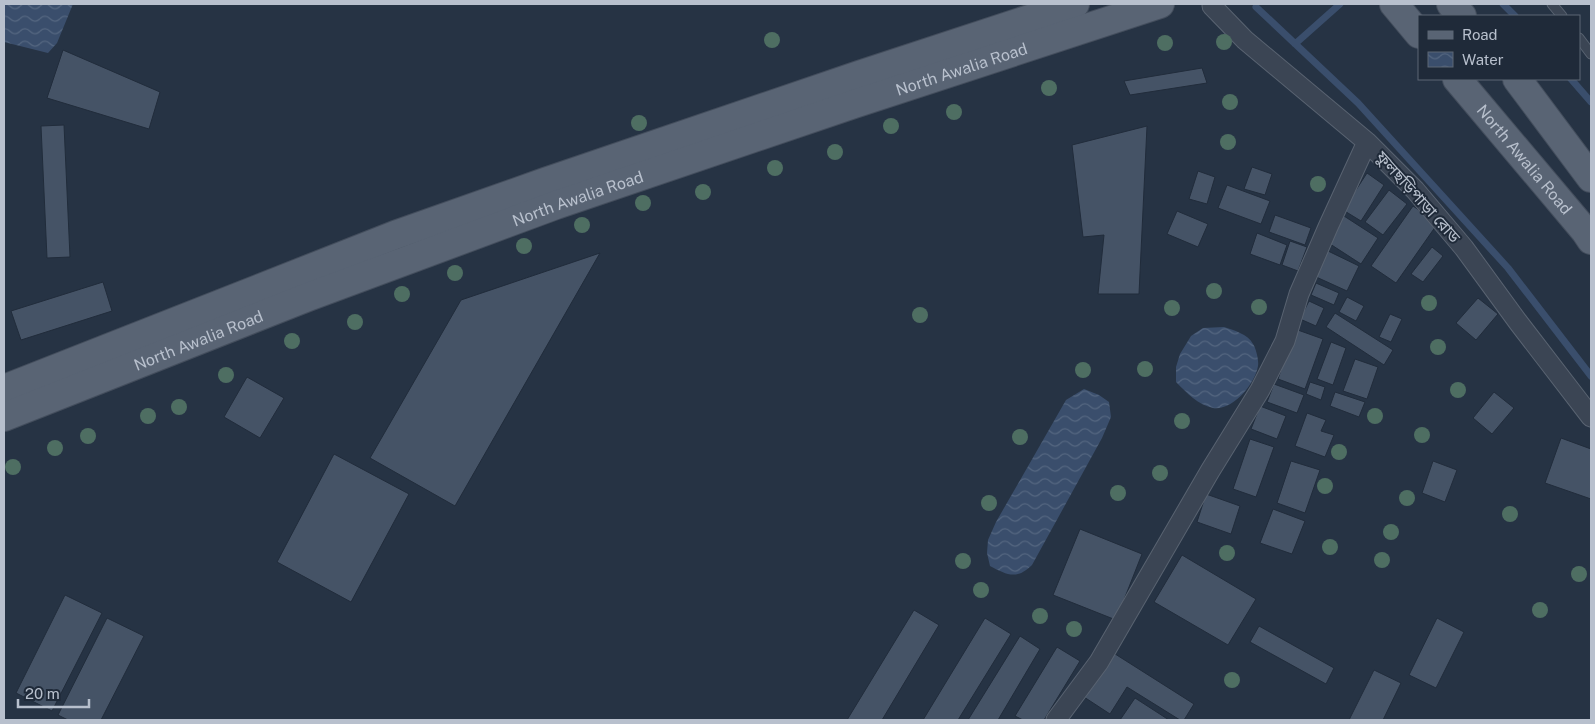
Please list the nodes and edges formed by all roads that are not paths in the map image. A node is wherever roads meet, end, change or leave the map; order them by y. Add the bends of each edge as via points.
1 (1075, 4) edge
2 (1160, 4) edge
3 (1394, 4) edge
4 (1451, 4) edge
5 (1552, 4) edge
6 (1212, 6) dead end
7 (1461, 15) edge
8 (1561, 15) edge
9 (1418, 33) edge
10 (1580, 39) edge
11 (1591, 54) edge
12 (1458, 80) edge
13 (1518, 80) edge
14 (1367, 142) junction
15 (1591, 178) edge
16 (1591, 240) edge
17 (4, 389) edge
18 (4, 417) edge
19 (1591, 417) edge
20 (1056, 720) edge

1 - 17 main road, North Awalia Road via 395,235
2 - 18 main road, North Awalia Road via 556,205
3 - 9 main road
4 - 7 main road
5 - 8 lane
6 - 14 street, ফুলছড়িপাড়া রোড via 1246,40
10 - 11 lane
12 - 16 main road, North Awalia Road
13 - 15 main road
14 - 19 street, ফুলছড়িপাড়া রোড via 1415,190 1464,248
14 - 20 street via 1299,294 1285,341 1260,390 1099,662

